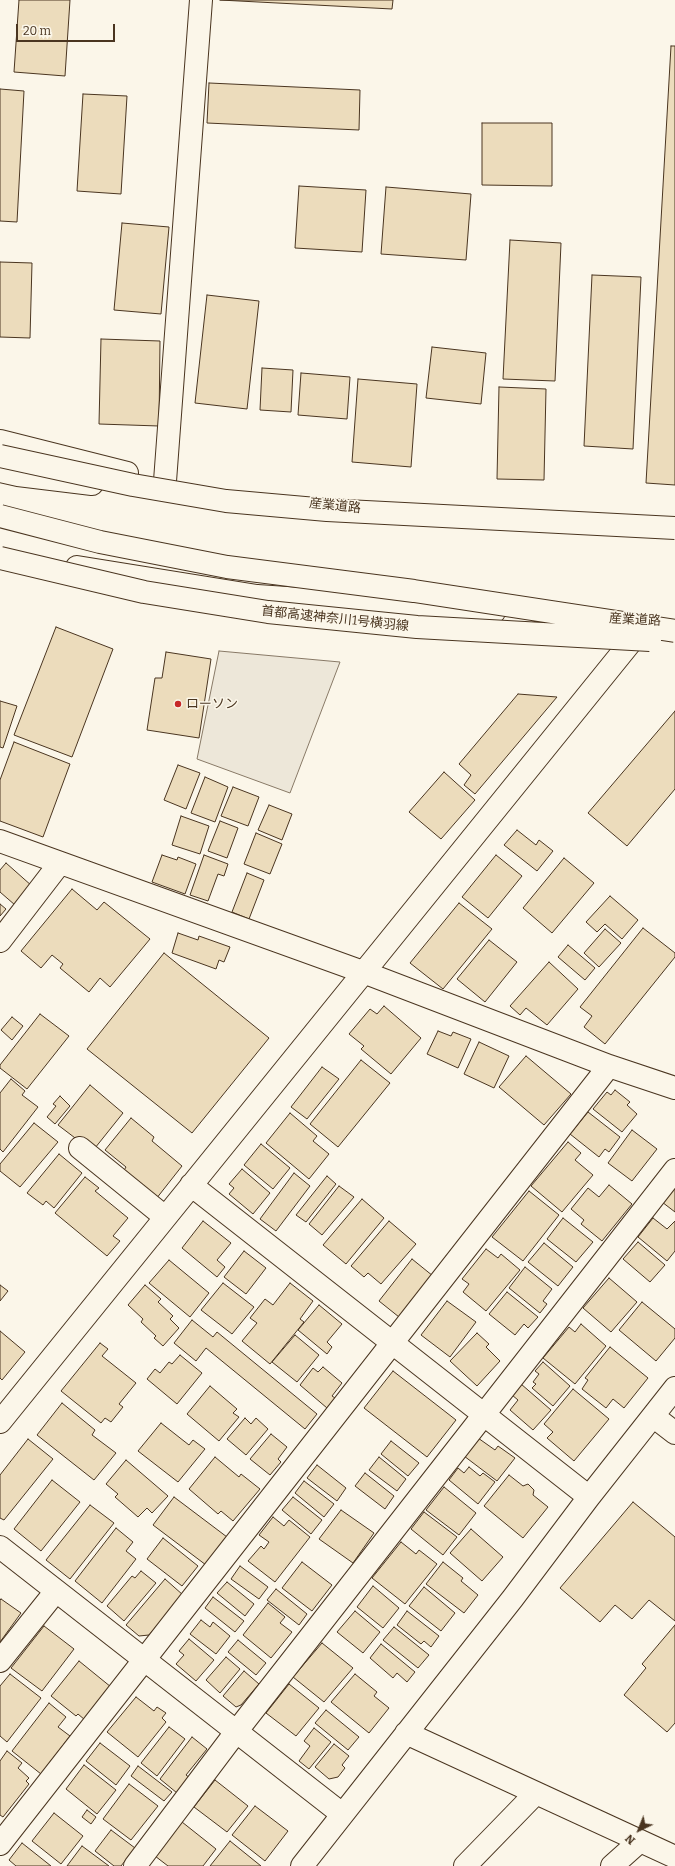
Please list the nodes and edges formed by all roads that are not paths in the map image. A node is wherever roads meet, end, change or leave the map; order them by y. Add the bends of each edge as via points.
1 (201, 0) edge
2 (0, 441) edge
3 (0, 456) edge
4 (0, 472) edge
5 (165, 481) junction
6 (226, 501) junction
7 (0, 516) edge
8 (675, 528) edge
9 (675, 538) edge
10 (0, 548) edge
11 (0, 558) edge
12 (648, 621) junction
13 (675, 623) edge
14 (675, 631) edge
15 (675, 641) edge
16 (0, 841) edge
17 (60, 863) junction
18 (0, 941) edge
19 (363, 972) junction
20 (609, 1066) junction
21 (675, 1088) edge
22 (80, 1148) dead end
23 (675, 1170) edge
24 (191, 1185) junction
25 (165, 1217) junction
26 (392, 1343) junction
27 (675, 1388) edge
28 (483, 1414) junction
29 (653, 1416) junction
30 (0, 1422) edge
31 (675, 1433) edge
32 (589, 1497) junction
33 (0, 1547) edge
34 (56, 1591) junction
35 (144, 1660) junction
36 (0, 1661) edge
37 (236, 1732) junction
38 (406, 1733) junction
39 (536, 1793) junction
40 (342, 1814) junction
41 (640, 1841) junction
42 (0, 1844) edge
43 (675, 1857) edge
44 (135, 1866) edge
45 (302, 1866) edge
46 (465, 1866) edge
47 (612, 1866) edge

1 - 5 main road
2 - 5 main road, 産業道路
3 - 6 main road, bridge via 133,486
4 - 6 main road, bridge
5 - 9 main road, 産業道路 via 254,497 551,530
6 - 8 main road, bridge via 327,510
7 - 14 main road, bridge via 100,542 227,567 414,591
10 - 12 main road, 産業道路 via 67,566 257,596
11 - 15 main road, 首都高速神奈川1号横羽線, bridge via 144,592 268,612 417,627
12 - 13 main road, 産業道路
12 - 19 main road
16 - 17 main road
17 - 18 main road
17 - 19 main road
19 - 20 main road
19 - 24 main road
20 - 21 main road
20 - 26 main road
22 - 25 main road
23 - 28 main road
24 - 25 main road
24 - 26 main road
25 - 30 main road
26 - 28 main road
26 - 35 main road
27 - 29 main road
28 - 32 main road
28 - 37 main road
29 - 31 main road
29 - 32 main road
32 - 38 main road
33 - 34 main road
34 - 35 main road
34 - 36 main road
35 - 37 main road
35 - 42 main road
37 - 40 main road
37 - 44 main road
38 - 39 main road
38 - 40 main road
39 - 41 main road
39 - 46 main road
40 - 45 main road
41 - 43 main road
41 - 47 main road

